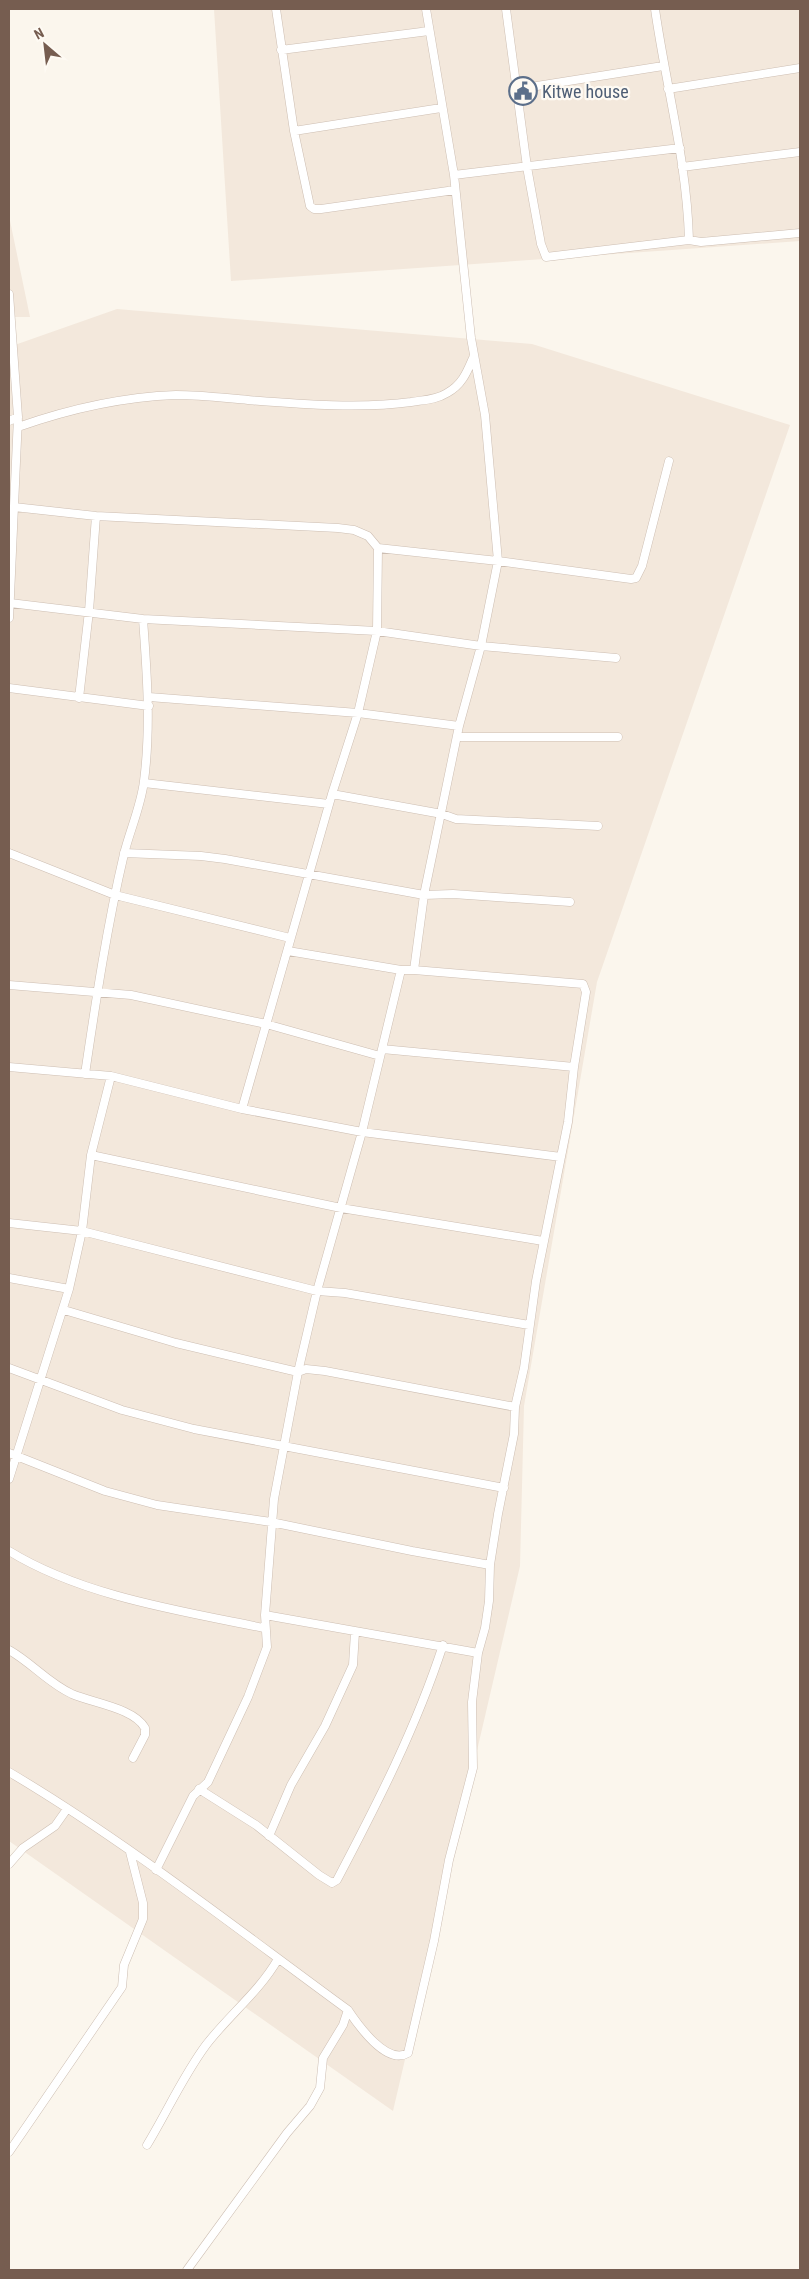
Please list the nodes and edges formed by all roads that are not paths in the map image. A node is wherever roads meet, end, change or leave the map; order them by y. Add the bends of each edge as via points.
1 (276, 9) edge
2 (426, 9) edge
3 (506, 9) edge
4 (655, 9) edge
5 (429, 31) junction
6 (281, 50) junction
7 (664, 66) junction
8 (800, 68) edge
9 (518, 89) junction
10 (668, 89) junction
11 (441, 108) junction
12 (294, 131) junction
13 (680, 148) junction
14 (800, 152) edge
15 (527, 167) junction
16 (682, 167) junction
17 (454, 175) junction
18 (455, 190) junction
19 (800, 233) edge
20 (690, 240) junction
21 (9, 294) edge
22 (474, 357) junction
23 (18, 417) junction
24 (9, 421) edge
25 (18, 427) junction
26 (669, 461) dead end
27 (14, 507) junction
28 (96, 516) junction
29 (378, 548) junction
30 (498, 561) junction
31 (10, 590) edge
32 (10, 603) junction
33 (90, 611) junction
34 (9, 618) edge
35 (143, 619) junction
36 (377, 631) junction
37 (481, 646) junction
38 (616, 658) dead end
39 (9, 688) edge
40 (79, 698) junction
41 (149, 701) junction
42 (358, 713) junction
43 (459, 726) junction
44 (458, 737) junction
45 (618, 737) dead end
46 (144, 783) junction
47 (332, 794) junction
48 (329, 804) junction
49 (442, 814) junction
50 (598, 826) dead end
51 (9, 853) edge
52 (124, 853) junction
53 (310, 874) junction
54 (115, 895) junction
55 (424, 895) junction
56 (570, 902) dead end
57 (290, 938) junction
58 (288, 951) junction
59 (401, 970) junction
60 (414, 970) junction
61 (9, 985) edge
62 (97, 991) junction
63 (266, 1024) junction
64 (381, 1053) junction
65 (9, 1067) edge
66 (574, 1068) junction
67 (85, 1074) junction
68 (111, 1076) junction
69 (242, 1109) junction
70 (362, 1132) junction
71 (92, 1155) junction
72 (560, 1157) junction
73 (341, 1208) junction
74 (9, 1223) edge
75 (82, 1231) junction
76 (543, 1241) junction
77 (9, 1278) edge
78 (69, 1289) junction
79 (317, 1291) junction
80 (64, 1310) junction
81 (529, 1325) junction
82 (9, 1368) edge
83 (298, 1372) junction
84 (41, 1379) junction
85 (515, 1407) junction
86 (284, 1446) junction
87 (9, 1453) edge
88 (17, 1456) junction
89 (9, 1479) edge
90 (504, 1488) junction
91 (271, 1522) junction
92 (9, 1550) edge
93 (490, 1565) junction
94 (265, 1615) junction
95 (264, 1628) junction
96 (355, 1632) junction
97 (443, 1646) junction
98 (9, 1650) edge
99 (478, 1653) junction
100 (133, 1758) dead end
101 (9, 1772) edge
102 (199, 1789) junction
103 (67, 1809) junction
104 (269, 1836) junction
105 (130, 1852) junction
106 (9, 1864) edge
107 (156, 1870) junction
108 (278, 1959) junction
109 (348, 2010) junction
110 (147, 2145) dead end
111 (9, 2152) edge
112 (187, 2270) edge

1 - 6 street
2 - 5 street
3 - 9 street
4 - 7 street
5 - 6 street
5 - 11 street
6 - 12 street
7 - 9 street
7 - 10 street
8 - 10 street
9 - 15 street
10 - 13 street
11 - 12 street
11 - 17 street
12 - 18 street via 307,200 314,209
13 - 15 street
13 - 16 street
14 - 16 street
15 - 17 street
15 - 20 street via 546,257
16 - 20 street
17 - 18 street
18 - 22 street
19 - 20 street via 701,242
21 - 23 street
22 - 25 street via 464,378 446,395 398,404 359,405 175,395 98,404 54,414
22 - 30 street via 486,415
23 - 24 street
23 - 25 street
25 - 27 street
26 - 30 street via 642,566 636,578
27 - 28 street
27 - 31 street
28 - 29 street via 338,528 368,536
28 - 33 street
29 - 30 street
29 - 36 street
30 - 37 street
31 - 32 street
32 - 33 street
32 - 34 street
33 - 35 street
33 - 40 street
35 - 36 street
35 - 41 street
36 - 37 street
36 - 42 street
37 - 38 street
37 - 43 street
39 - 40 street
40 - 41 street
41 - 42 street
41 - 46 street
42 - 43 street
42 - 47 street
43 - 44 street
44 - 45 street
44 - 49 street
46 - 48 street
46 - 52 street
47 - 48 street
47 - 49 street
48 - 53 street
49 - 50 street via 456,819
49 - 55 street
51 - 54 street
52 - 53 street via 201,856
52 - 54 street
53 - 55 street
53 - 57 street
54 - 57 street
54 - 62 street
55 - 56 street
55 - 60 street
57 - 58 street
58 - 59 street
58 - 63 street
59 - 60 street
59 - 64 street
60 - 66 street via 583,984 586,992
61 - 62 street
62 - 63 street via 131,995
62 - 67 street
63 - 64 street
63 - 69 street
64 - 66 street
64 - 70 street
65 - 67 street
66 - 72 street
67 - 68 street
68 - 69 street
68 - 71 street
69 - 70 street
70 - 72 street
70 - 73 street
71 - 73 street
71 - 75 street
72 - 76 street
73 - 76 street
73 - 79 street
74 - 75 street
75 - 78 street
75 - 79 street
76 - 81 street
77 - 78 street
78 - 80 street
79 - 81 street
79 - 83 street
80 - 83 street via 176,1343
80 - 84 street
81 - 85 street
82 - 84 street
83 - 85 street via 306,1369 325,1371
83 - 86 street
84 - 86 street via 122,1410 194,1429
84 - 88 street
85 - 90 street via 514,1434
86 - 90 street
86 - 91 street
87 - 88 street
88 - 89 street
88 - 91 street via 105,1490 157,1505
90 - 93 street
91 - 93 street
91 - 94 street
92 - 95 street via 80,1585
93 - 99 street via 485,1628
94 - 95 street
94 - 96 street
95 - 102 street via 267,1647 248,1697 208,1782
96 - 97 street
96 - 104 street via 353,1665 325,1726 291,1785
97 - 99 street
97 - 104 street via 410,1735 337,1880 329,1882
98 - 100 street via 73,1695 139,1720 145,1728 145,1735
99 - 109 street via 472,1702 473,1768 449,1860 408,2054 397,2057 388,2053 369,2037
101 - 103 street
102 - 104 street
102 - 107 street
103 - 105 street
103 - 106 street via 56,1826 22,1848
105 - 107 street
105 - 111 street via 143,1903 143,1919 124,1965 122,1987
107 - 108 street
108 - 109 street
108 - 110 street via 255,1992 206,2045 181,2082
109 - 112 street via 323,2058 320,2088 310,2106

